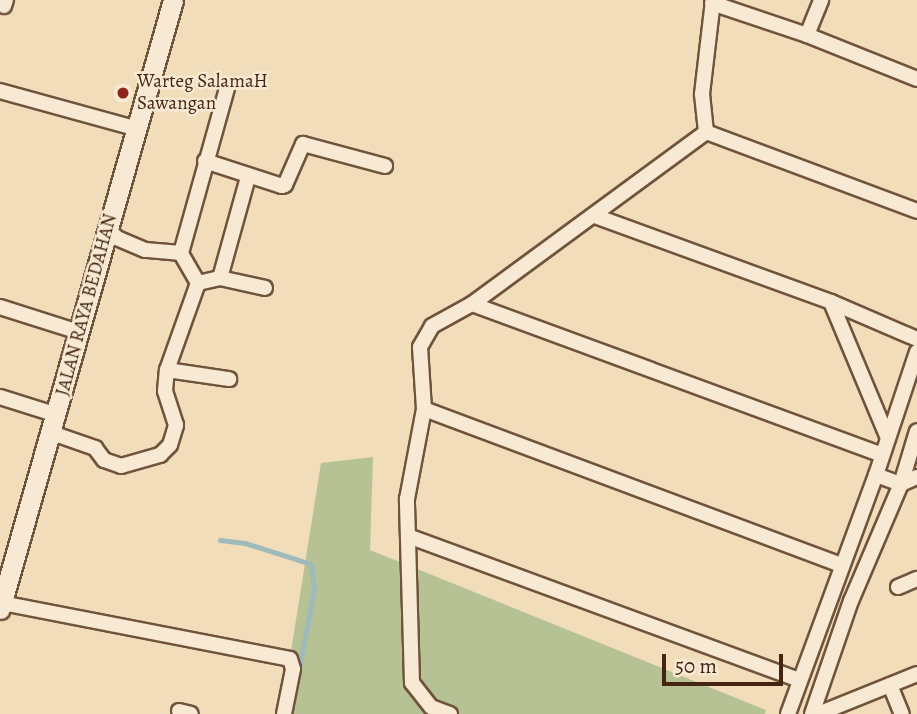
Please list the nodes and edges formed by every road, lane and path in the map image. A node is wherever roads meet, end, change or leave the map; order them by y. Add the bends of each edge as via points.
1 (173, 0) edge
2 (821, 0) edge
3 (713, 1) edge
4 (807, 35) junction
5 (917, 79) edge
6 (227, 88) dead end
7 (0, 91) edge
8 (134, 128) junction
9 (706, 132) junction
10 (205, 161) junction
11 (385, 166) dead end
12 (248, 177) junction
13 (917, 211) edge
14 (595, 216) junction
15 (107, 228) junction
16 (180, 253) junction
17 (220, 278) junction
18 (198, 283) junction
19 (265, 288) dead end
20 (831, 302) junction
21 (472, 304) junction
22 (0, 307) edge
23 (79, 332) junction
24 (917, 340) edge
25 (917, 352) edge
26 (167, 370) junction
27 (229, 379) dead end
28 (0, 397) edge
29 (424, 409) junction
30 (55, 424) junction
31 (917, 431) edge
32 (888, 438) junction
33 (882, 455) junction
34 (876, 475) junction
35 (917, 477) edge
36 (901, 484) junction
37 (408, 536) junction
38 (841, 565) junction
39 (917, 579) edge
40 (898, 587) dead end
41 (1, 606) edge
42 (917, 674) edge
43 (799, 680) junction
44 (890, 685) junction
45 (793, 713) edge
46 (284, 714) edge
47 (450, 714) edge
48 (812, 714) edge
49 (818, 714) edge
50 (902, 714) edge

1 - 8 street, JALAN RAYA BEDAHAN
2 - 4 street
3 - 4 street
3 - 9 street via 702,94
4 - 5 street
6 - 10 street
7 - 8 street
8 - 15 street, JALAN RAYA BEDAHAN
9 - 13 street
9 - 14 street
10 - 12 street
10 - 16 street
11 - 12 street via 303,144 284,186
12 - 17 street
14 - 20 street
14 - 21 street
15 - 16 street via 117,238 145,250
15 - 23 street, JALAN RAYA BEDAHAN
16 - 18 street
17 - 18 street
17 - 19 street
18 - 26 street
20 - 24 street
20 - 32 street
21 - 29 street via 432,326 425,335 421,347
21 - 33 street
22 - 23 street
23 - 30 street, JALAN RAYA BEDAHAN
25 - 32 street
26 - 27 street
26 - 30 street via 165,391 176,425 170,444 160,455 115,465
28 - 30 street
29 - 37 street via 407,499
29 - 38 street
30 - 41 street, JALAN RAYA BEDAHAN
31 - 36 street
32 - 33 street
33 - 34 street
34 - 36 street
34 - 38 street
35 - 36 street
36 - 48 street via 852,600
37 - 43 street
37 - 47 street via 412,684 431,708
38 - 43 street
39 - 40 street
41 - 46 street via 290,659 293,669
42 - 44 street
43 - 45 street
44 - 49 street
44 - 50 street

